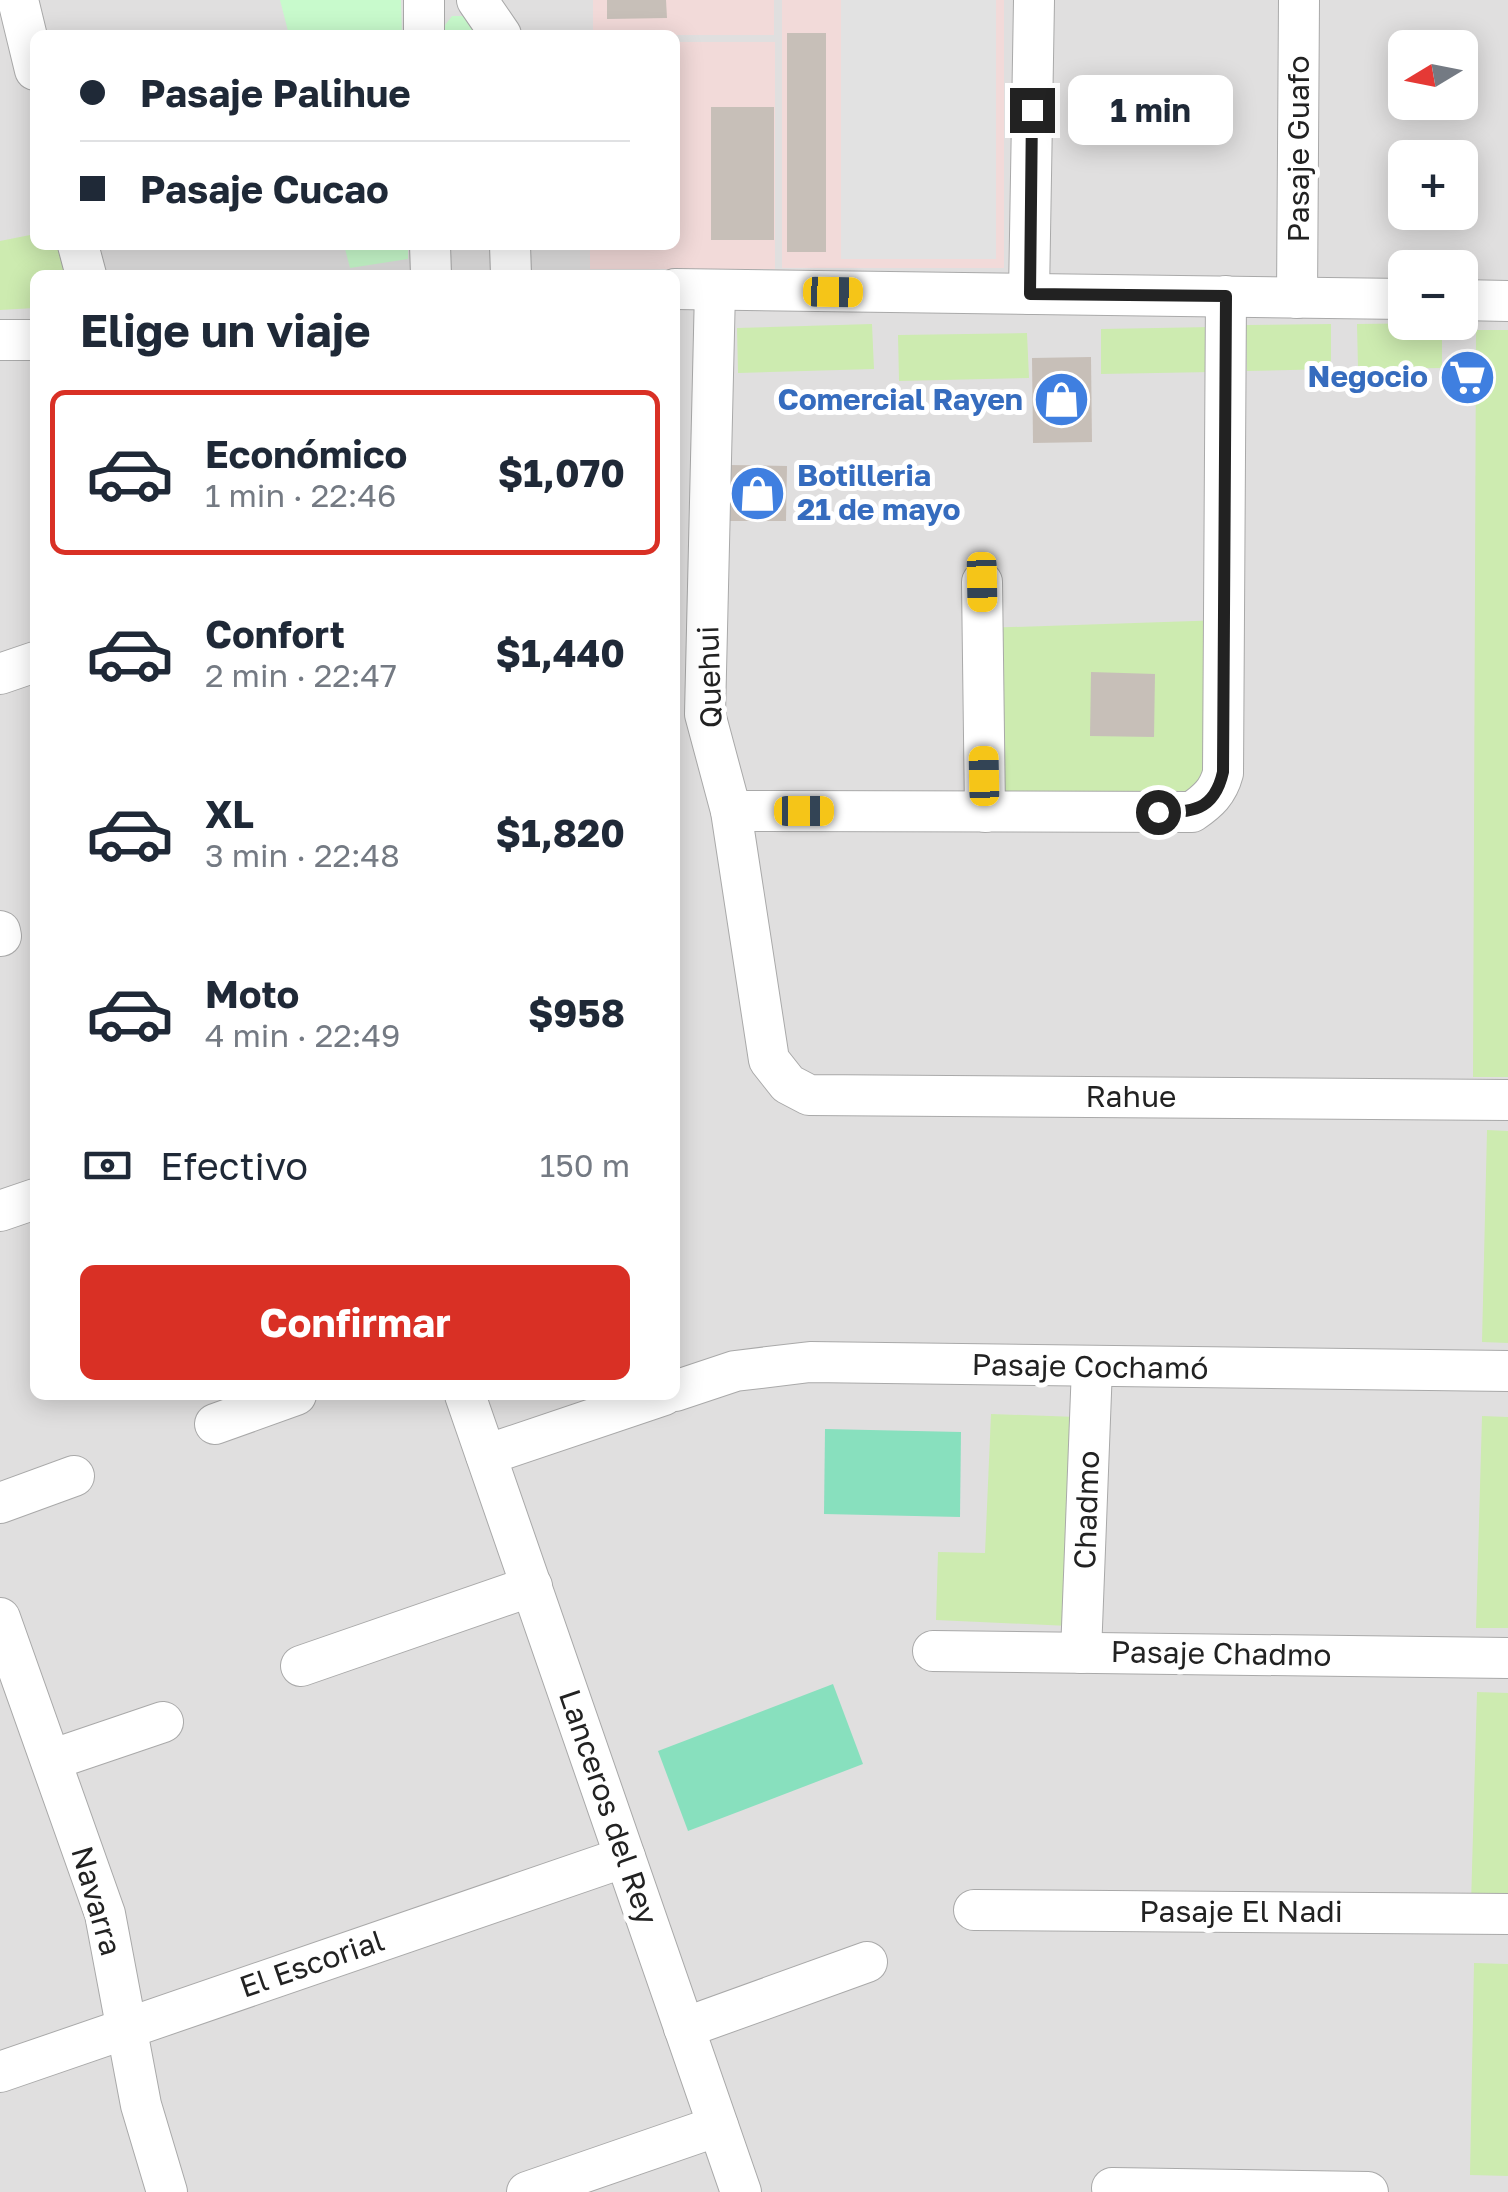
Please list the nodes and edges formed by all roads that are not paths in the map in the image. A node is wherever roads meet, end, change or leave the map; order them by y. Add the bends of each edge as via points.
1 (18, 0) edge
2 (424, 0) edge
3 (477, 0) edge
4 (1034, 0) edge
5 (1300, 0) edge
6 (424, 30) edge
7 (498, 30) edge
8 (30, 49) edge
9 (680, 289) edge
10 (715, 290) junction
11 (1030, 294) junction
12 (1226, 296) junction
13 (1298, 298) junction
14 (1388, 299) edge
15 (1478, 300) edge
16 (1508, 301) edge
17 (0, 340) edge
18 (30, 340) edge
19 (982, 582) dead end
20 (30, 664) edge
21 (0, 674) edge
22 (731, 811) junction
23 (985, 812) junction
24 (769, 1060) joint
25 (1508, 1100) edge
26 (30, 1201) edge
27 (0, 1212) edge
28 (1092, 1367) junction
29 (1508, 1372) edge
30 (680, 1389) edge
31 (282, 1400) edge
32 (468, 1400) edge
33 (649, 1400) edge
34 (215, 1424) dead end
35 (486, 1456) junction
36 (74, 1476) dead end
37 (0, 1503) edge
38 (532, 1586) junction
39 (0, 1618) edge
40 (933, 1651) dead end
41 (1081, 1653) junction
42 (1508, 1658) edge
43 (301, 1666) dead end
44 (162, 1722) dead end
45 (51, 1760) junction
46 (625, 1856) junction
47 (974, 1910) dead end
48 (1508, 1914) edge
49 (868, 1962) dead end
50 (126, 2028) junction
51 (684, 2028) junction
52 (0, 2072) edge
53 (718, 2126) junction
54 (1112, 2188) dead end
55 (167, 2192) edge
56 (527, 2192) edge
57 (741, 2192) edge
58 (1368, 2192) edge

1 - 8 street
2 - 6 street
3 - 7 street
4 - 11 street
5 - 13 street, Pasaje Guafo
9 - 10 street
10 - 11 street
10 - 22 street, Quehui via 705,714
11 - 12 street
12 - 13 street
12 - 23 street via 1220,786 1192,812
13 - 14 street
15 - 16 street
17 - 18 street
19 - 23 street
20 - 21 street
22 - 23 street
22 - 24 street, Quehui
24 - 25 street, Rahue via 788,1084 809,1095
26 - 27 street
28 - 29 street, Pasaje Cochamó
28 - 30 street, Pasaje Cochamó via 789,1363
28 - 41 street, Chadmo
31 - 34 street
32 - 35 street, Lanceros del Rey
33 - 35 street
35 - 38 street, Lanceros del Rey
36 - 37 street
38 - 43 street
38 - 46 street, Lanceros del Rey
39 - 45 street, Navarra
40 - 41 street, Pasaje Chadmo
41 - 42 street, Pasaje Chadmo
44 - 45 street
45 - 50 street, Navarra via 105,1914
46 - 50 street, El Escorial
46 - 51 street, Lanceros del Rey
47 - 48 street, Pasaje El Nadi
49 - 51 street
50 - 52 street, El Escorial
50 - 55 street, Navarra
51 - 53 street, Lanceros del Rey
53 - 56 street
53 - 57 street, Lanceros del Rey
54 - 58 street

